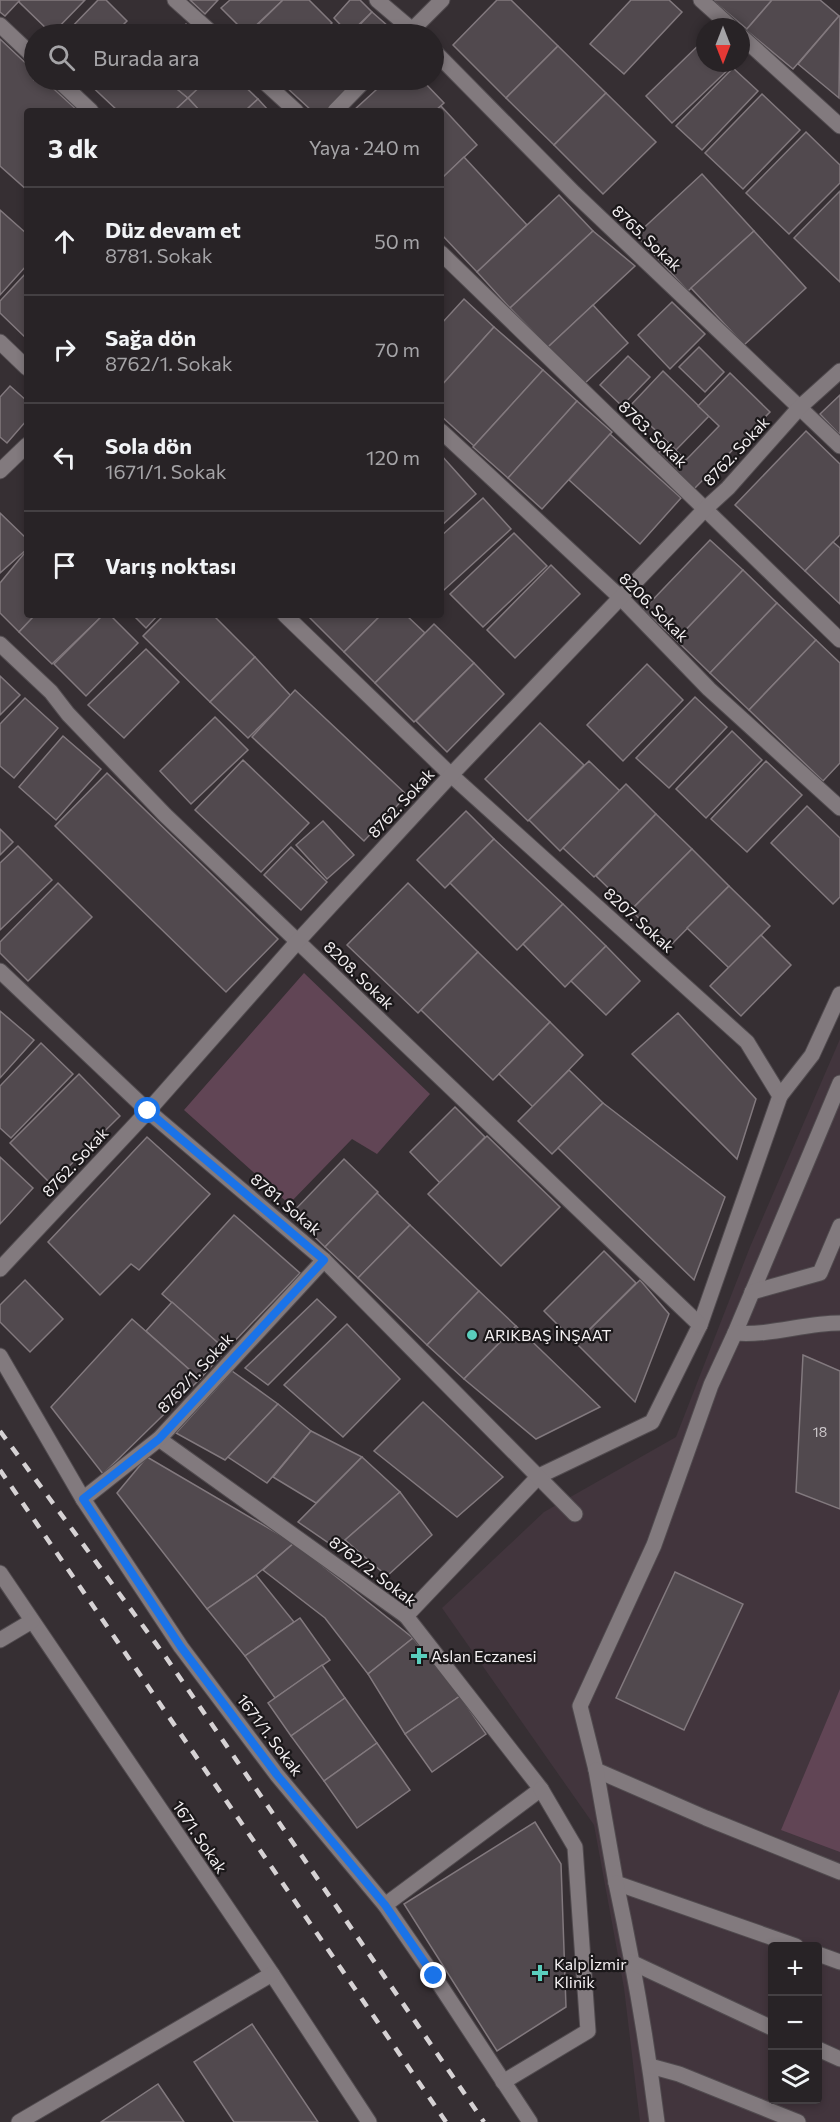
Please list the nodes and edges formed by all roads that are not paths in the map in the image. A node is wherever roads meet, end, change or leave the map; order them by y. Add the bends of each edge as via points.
1 (175, 0) edge
2 (377, 0) edge
3 (442, 0) edge
4 (701, 0) edge
5 (721, 18) edge
6 (202, 24) edge
7 (403, 24) edge
8 (421, 24) edge
9 (0, 25) edge
10 (750, 44) edge
11 (24, 48) edge
12 (444, 61) edge
13 (69, 90) edge
14 (273, 90) edge
15 (355, 90) edge
16 (88, 108) edge
17 (293, 108) edge
18 (338, 108) edge
19 (840, 126) edge
20 (444, 256) edge
21 (0, 342) edge
22 (24, 365) edge
23 (840, 371) edge
24 (800, 407) junction
25 (444, 434) edge
26 (840, 446) edge
27 (24, 448) edge
28 (0, 471) edge
29 (705, 509) junction
30 (622, 599) junction
31 (288, 618) edge
32 (840, 640) edge
33 (0, 644) edge
34 (451, 775) junction
35 (840, 808) edge
36 (297, 941) junction
37 (0, 971) edge
38 (840, 994) edge
39 (840, 1083) edge
40 (780, 1096) junction
41 (148, 1111) junction
42 (840, 1226) edge
43 (324, 1260) junction
44 (0, 1269) edge
45 (752, 1292) junction
46 (840, 1323) edge
47 (700, 1325) junction
48 (735, 1333) junction
49 (0, 1356) edge
50 (159, 1439) junction
51 (539, 1476) junction
52 (83, 1499) junction
53 (575, 1514) dead end
54 (0, 1573) edge
55 (406, 1616) junction
56 (32, 1621) junction
57 (0, 1640) edge
58 (596, 1770) junction
59 (541, 1789) junction
60 (840, 1872) edge
61 (616, 1883) junction
62 (385, 1905) junction
63 (782, 1942) edge
64 (822, 1955) edge
65 (631, 1962) junction
66 (840, 1962) edge
67 (272, 1974) junction
68 (768, 2026) edge
69 (820, 2050) edge
70 (840, 2059) edge
71 (650, 2066) junction
72 (504, 2082) junction
73 (19, 2122) edge
74 (369, 2122) edge
75 (530, 2122) edge
76 (657, 2122) edge
77 (798, 2122) edge

1 - 6 street
2 - 7 street
3 - 8 street
4 - 5 street
9 - 11 street
10 - 19 street
12 - 24 street, 8765. Sokak via 574,193
13 - 16 street
14 - 17 street
15 - 18 street
20 - 29 street, 8763. Sokak
21 - 22 street
23 - 24 street, 8762. Sokak
24 - 26 street, 8765. Sokak
24 - 29 street, 8762. Sokak
25 - 30 street, 8206. Sokak
27 - 28 street
29 - 30 street, 8762. Sokak
29 - 32 street, 8763. Sokak
30 - 34 street, 8762. Sokak
30 - 35 street, 8206. Sokak via 709,689
31 - 34 street, 8207. Sokak
33 - 36 street, 8208. Sokak via 51,692 165,815
34 - 36 street, 8762. Sokak
34 - 40 street, 8207. Sokak via 747,1042
36 - 41 street, 8762. Sokak
36 - 47 street, 8208. Sokak
37 - 41 street, 8781. Sokak
38 - 40 street via 812,1055
39 - 45 street
40 - 47 street
41 - 43 street, 8781. Sokak
41 - 44 street, 8762. Sokak
42 - 45 street via 820,1273
43 - 50 street, 8762/1. Sokak
43 - 51 street, 8781. Sokak
45 - 48 street
46 - 48 street via 763,1334
47 - 51 street via 652,1422
48 - 58 street via 711,1386 654,1545 580,1706
49 - 52 street, 1671/1. Sokak
50 - 52 street, 8762/1. Sokak
50 - 55 street, 8762/2. Sokak
51 - 53 street, 8781. Sokak
51 - 55 street
52 - 62 street, 1671/1. Sokak via 181,1647 277,1775
54 - 56 street, 1671. Sokak
55 - 59 street, 8762/2. Sokak
56 - 57 street
56 - 67 street, 1671. Sokak
58 - 60 street
58 - 61 street
59 - 62 street
59 - 72 street, 8762/2. Sokak via 575,1847 588,2031
61 - 63 street
61 - 65 street
62 - 72 street, 1671/1. Sokak
64 - 66 street
65 - 68 street
65 - 71 street
67 - 73 street
67 - 74 street, 1671. Sokak
69 - 70 street
71 - 76 street
71 - 77 street
72 - 75 street, 1671/1. Sokak

